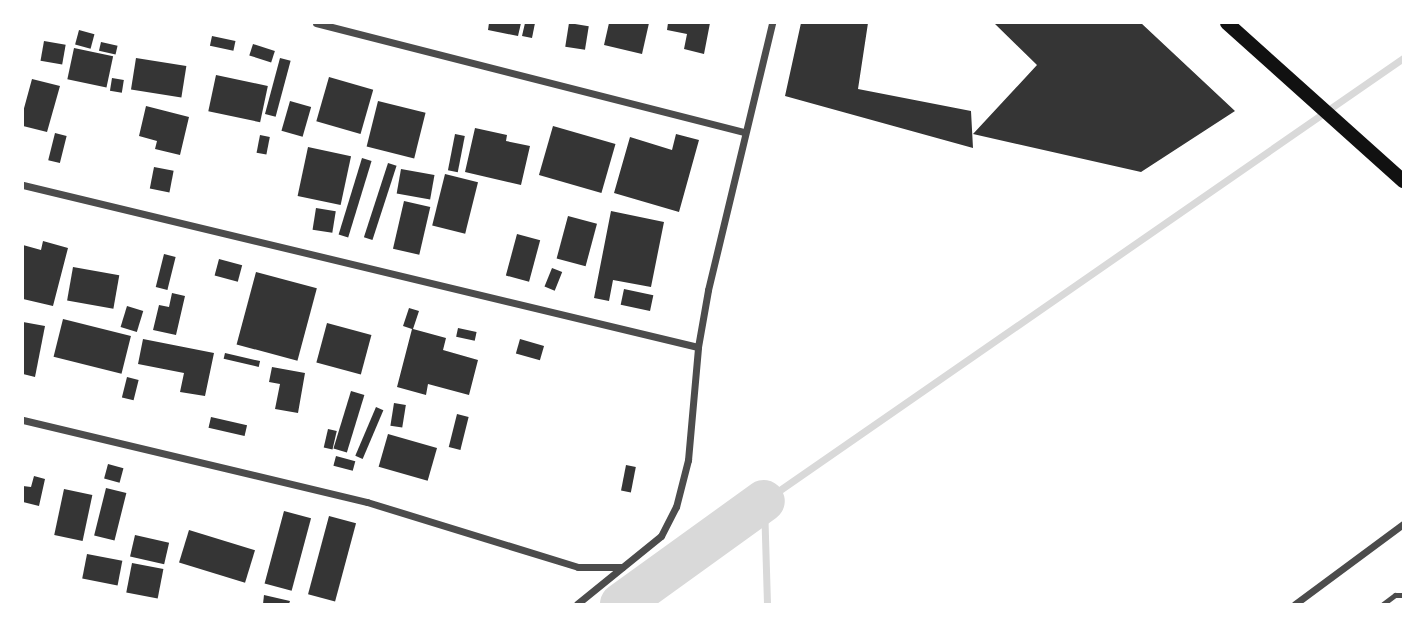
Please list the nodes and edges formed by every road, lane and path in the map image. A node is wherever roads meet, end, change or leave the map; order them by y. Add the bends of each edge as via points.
1 (316, 23) edge
2 (772, 23) edge
3 (1227, 23) edge
4 (744, 132) junction
5 (1403, 181) edge
6 (23, 185) edge
7 (698, 347) junction
8 (23, 420) edge
9 (1403, 524) edge
10 (623, 567) junction
11 (1403, 596) edge
12 (577, 604) edge
13 (1295, 604) edge
14 (1383, 604) edge

1 - 4 street
2 - 4 street
3 - 5 main road
4 - 7 street
6 - 7 street
7 - 10 street via 688,460 676,507 661,536
8 - 10 street via 368,502 578,567
9 - 13 street
10 - 12 street
11 - 14 lane via 1395,595

